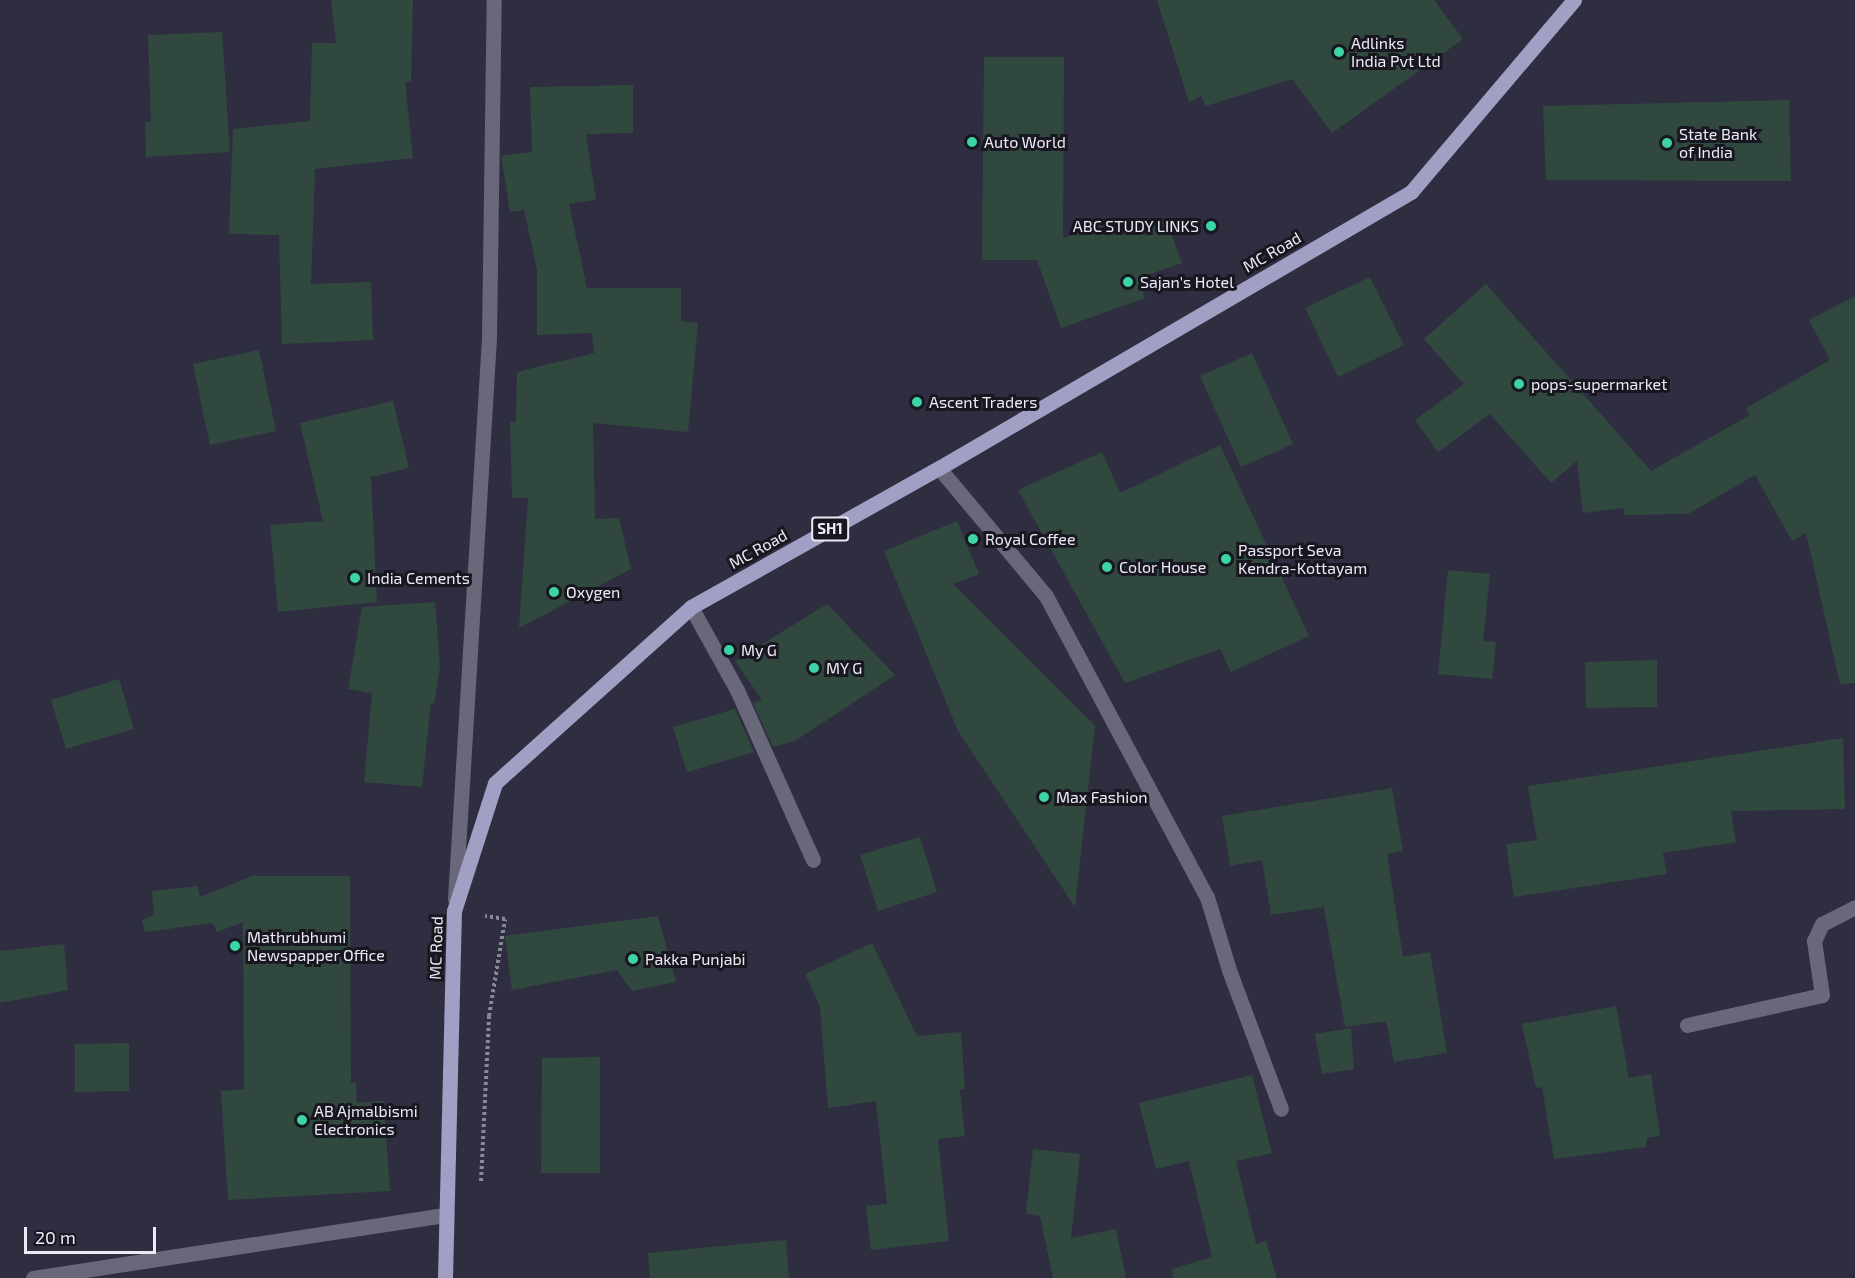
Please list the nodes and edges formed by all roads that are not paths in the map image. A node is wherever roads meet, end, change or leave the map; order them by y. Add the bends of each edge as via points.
1 (494, 0) edge
2 (1574, 0) edge
3 (939, 468) junction
4 (691, 607) junction
5 (813, 860) dead end
6 (1855, 907) edge
7 (454, 911) junction
8 (1687, 1025) dead end
9 (1281, 1108) dead end
10 (446, 1215) junction
11 (33, 1278) edge
12 (445, 1278) edge

1 - 7 street via 489,338
2 - 3 main road, MC Road / SH1 via 1410,192
3 - 4 main road, MC Road / SH1
3 - 9 street via 1046,596 1207,897 1229,970
4 - 5 street via 737,690
4 - 7 main road, MC Road / SH1 via 495,783
6 - 8 street via 1822,924 1814,941 1822,995
7 - 10 main road, MC Road / SH1
10 - 11 street
10 - 12 main road, MC Road / SH1

